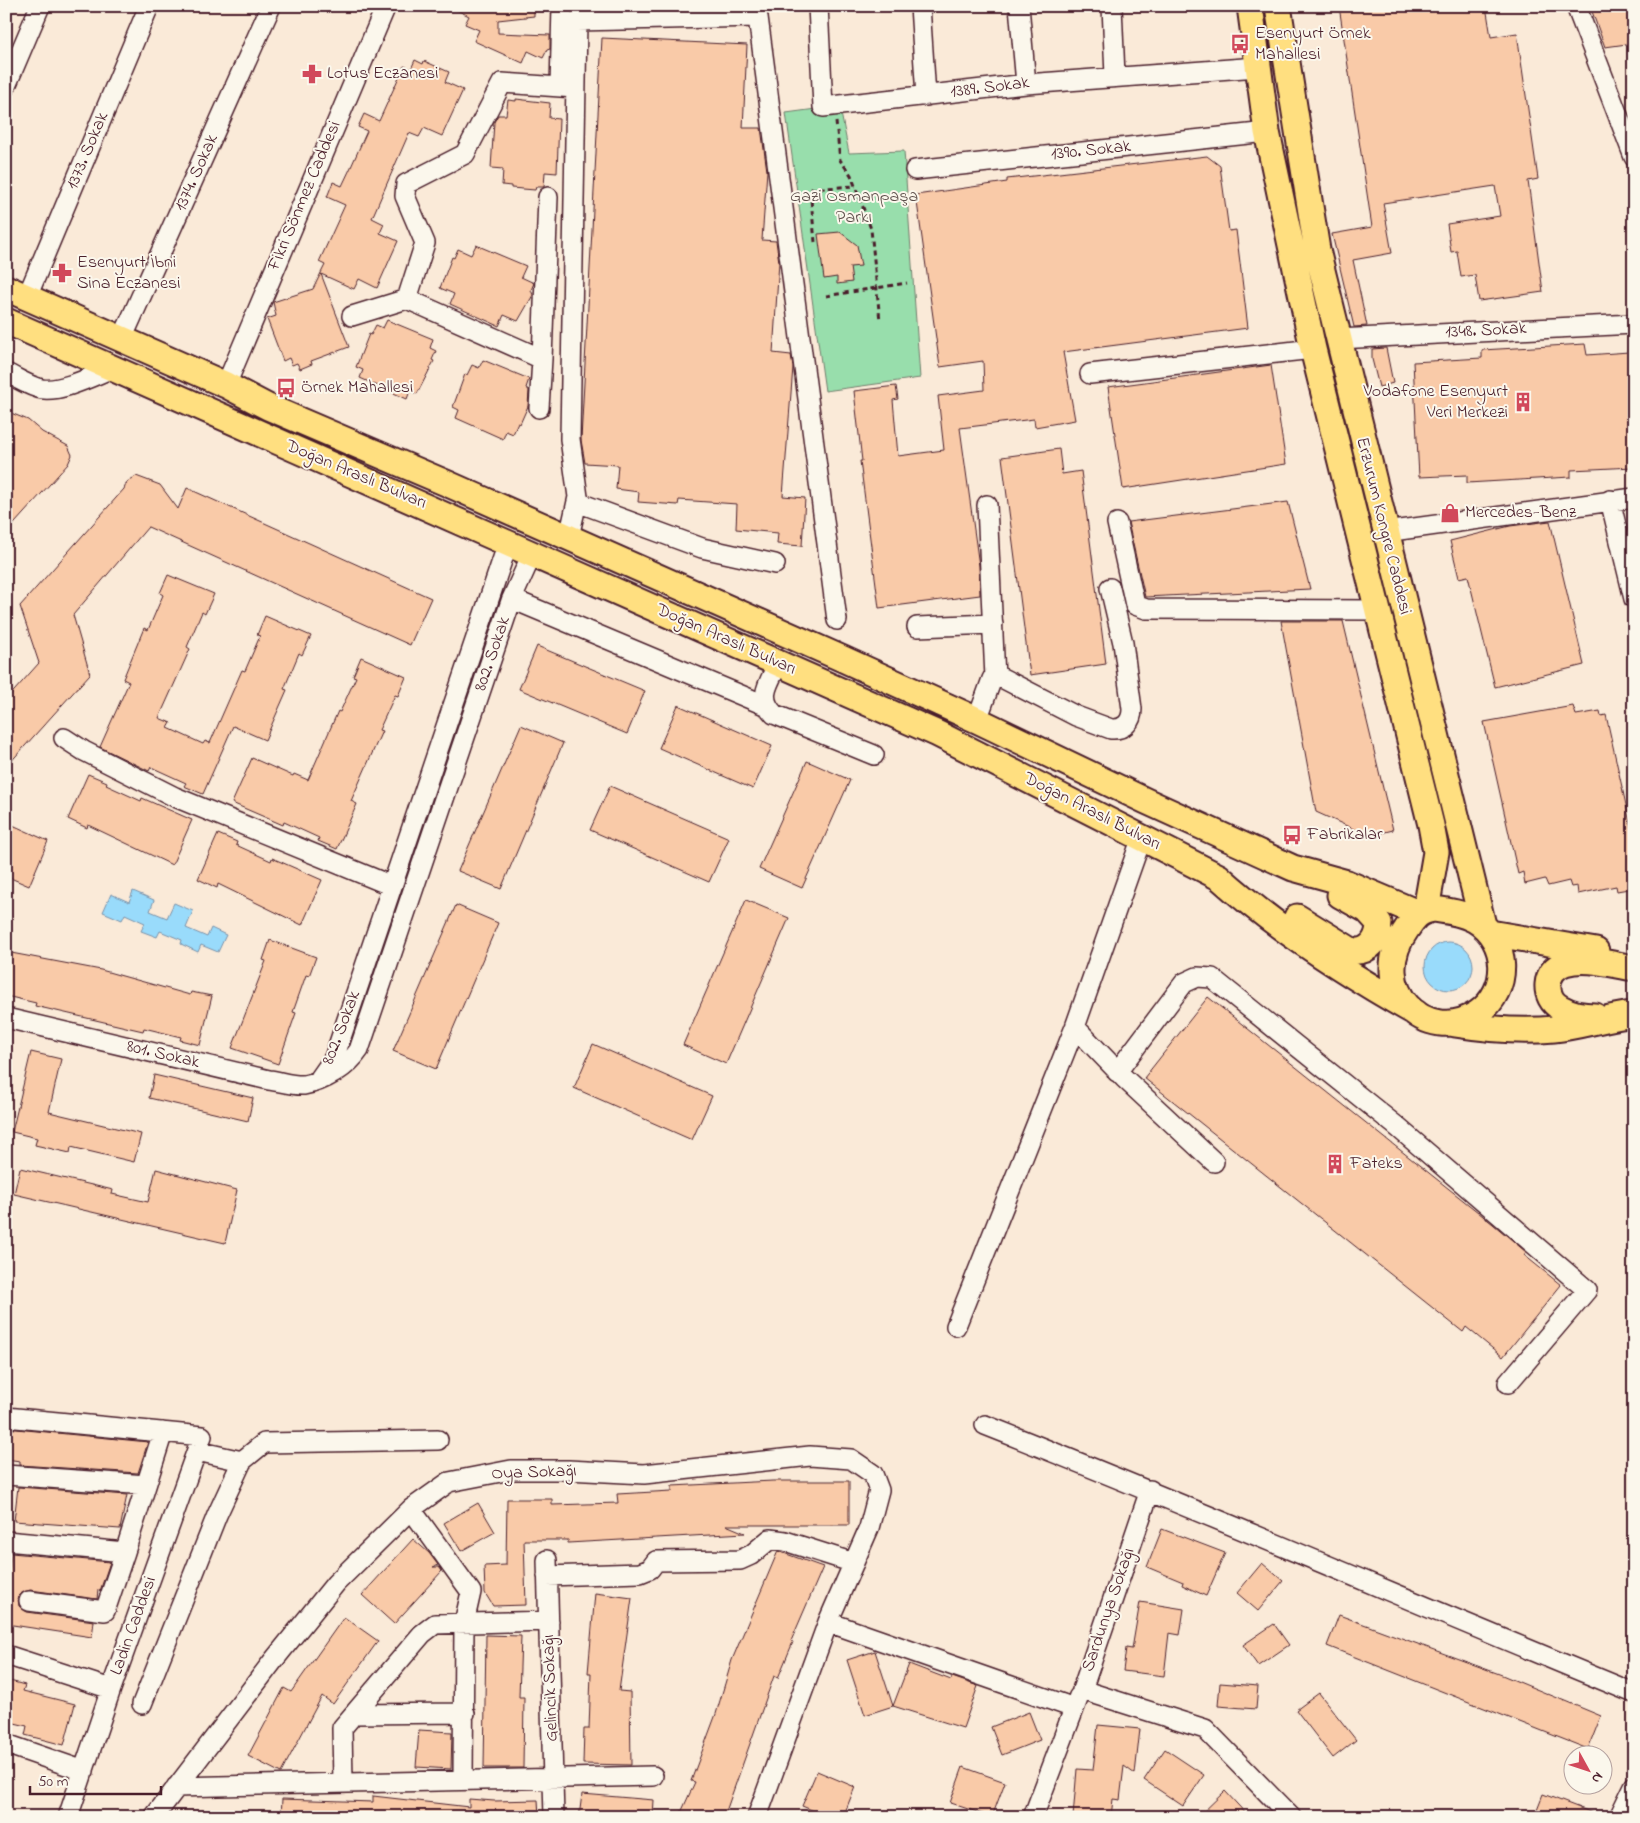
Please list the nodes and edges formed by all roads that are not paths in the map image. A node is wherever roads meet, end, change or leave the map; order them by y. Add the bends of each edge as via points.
1 (40, 6) edge
2 (149, 6) edge
3 (271, 6) edge
4 (386, 6) edge
5 (562, 6) edge
6 (818, 6) edge
7 (920, 6) edge
8 (1019, 6) edge
9 (1112, 6) edge
10 (1250, 6) edge
11 (1278, 6) edge
12 (1576, 6) edge
13 (1258, 67) junction
14 (1115, 76) junction
15 (1026, 84) junction
16 (6, 86) edge
17 (568, 87) junction
18 (926, 96) junction
19 (1267, 132) junction
20 (1634, 157) edge
21 (915, 170) dead end
22 (548, 197) dead end
23 (16, 292) edge
24 (407, 299) junction
25 (352, 316) dead end
26 (1634, 324) edge
27 (8, 326) edge
28 (122, 339) junction
29 (1338, 339) junction
30 (1313, 349) junction
31 (542, 359) junction
32 (113, 368) junction
33 (6, 373) edge
34 (1090, 374) dead end
35 (226, 386) junction
36 (539, 408) dead end
37 (1634, 498) edge
38 (1610, 500) junction
39 (577, 502) junction
40 (987, 504) dead end
41 (1117, 523) dead end
42 (1385, 532) junction
43 (569, 538) junction
44 (508, 543) junction
45 (532, 554) junction
46 (775, 564) dead end
47 (1110, 588) dead end
48 (512, 599) junction
49 (1634, 599) edge
50 (1377, 610) junction
51 (837, 620) dead end
52 (993, 624) junction
53 (917, 627) dead end
54 (778, 664) junction
55 (995, 678) junction
56 (767, 706) junction
57 (977, 720) junction
58 (64, 738) dead end
59 (874, 755) dead end
60 (1142, 837) junction
61 (1293, 868) junction
62 (1219, 877) junction
63 (392, 886) junction
64 (1422, 912) junction
65 (1486, 929) junction
66 (1634, 955) edge
67 (1634, 968) edge
68 (1416, 1013) junction
69 (1634, 1014) edge
70 (1608, 1017) junction
71 (6, 1018) edge
72 (1447, 1023) junction
73 (1075, 1027) junction
74 (1117, 1072) junction
75 (319, 1079) junction
76 (1214, 1162) dead end
77 (956, 1326) dead end
78 (1508, 1383) dead end
79 (6, 1417) edge
80 (985, 1425) dead end
81 (163, 1432) junction
82 (438, 1440) dead end
83 (199, 1444) junction
84 (242, 1461) junction
85 (6, 1475) edge
86 (146, 1485) junction
87 (1150, 1490) junction
88 (411, 1509) junction
89 (6, 1541) edge
90 (125, 1552) junction
91 (854, 1563) junction
92 (28, 1601) dead end
93 (549, 1621) junction
94 (828, 1622) junction
95 (464, 1623) junction
96 (6, 1655) edge
97 (111, 1690) junction
98 (1634, 1693) edge
99 (1078, 1699) junction
100 (142, 1704) dead end
101 (465, 1713) junction
102 (354, 1714) junction
103 (6, 1744) edge
104 (84, 1771) junction
105 (654, 1776) dead end
106 (553, 1778) junction
107 (463, 1780) junction
108 (343, 1783) junction
109 (1634, 1786) edge
110 (176, 1787) junction
111 (68, 1817) edge
112 (154, 1817) edge
113 (554, 1817) edge
114 (757, 1817) edge
115 (1033, 1817) edge
116 (1291, 1817) edge
117 (1619, 1817) edge

1 - 16 street
2 - 23 street, 1373. Sokak
3 - 28 street, 1374. Sokak
4 - 35 street, Fikri Sönmez Caddesi
5 - 17 street
6 - 18 street, 1389. Sokak via 823,107
7 - 18 street
8 - 15 street
9 - 14 street
10 - 13 main road, Erzurum Kongre Caddesi
11 - 29 main road, Erzurum Kongre Caddesi via 1317,250
12 - 20 street
13 - 14 street, 1389. Sokak
13 - 19 main road, Erzurum Kongre Caddesi
14 - 15 street, 1389. Sokak
15 - 18 street, 1389. Sokak
17 - 24 street via 502,83 465,154 406,184 405,196 425,243
17 - 39 street via 570,439
17 - 51 street via 577,21 758,17
19 - 21 street, 1390. Sokak
19 - 30 main road, Erzurum Kongre Caddesi
22 - 31 street
23 - 28 main road, Doğan Araslı Bulvarı
24 - 25 street
24 - 31 street
26 - 29 street, 1348. Sokak
27 - 32 main road, Doğan Araslı Bulvarı
28 - 35 main road, Doğan Araslı Bulvarı
29 - 42 main road, Erzurum Kongre Caddesi
30 - 34 street
30 - 50 main road, Erzurum Kongre Caddesi
31 - 36 street
32 - 33 street via 72,384 42,389
32 - 44 main road, Doğan Araslı Bulvarı
35 - 43 main road, Doğan Araslı Bulvarı
37 - 38 street
38 - 42 street
38 - 49 street
39 - 43 street
39 - 46 street via 702,548
40 - 52 street
41 - 50 street via 1135,605 1146,609
42 - 65 main road, Erzurum Kongre Caddesi
43 - 57 main road, Doğan Araslı Bulvarı
44 - 45 main road, Doğan Araslı Bulvarı
44 - 63 street, 802. Sokak
45 - 48 street, 802. Sokak
45 - 54 main road, Doğan Araslı Bulvarı
47 - 55 street via 1123,643 1132,709 1126,725 1111,729 1085,720 1002,678
48 - 56 street
48 - 75 street, 802. Sokak via 359,1050 352,1061
50 - 64 main road, Erzurum Kongre Caddesi via 1436,852
52 - 53 street
52 - 55 street
54 - 56 street via 764,699
54 - 60 main road, Doğan Araslı Bulvarı via 938,734
55 - 57 street via 989,685
56 - 59 street via 774,714
57 - 61 main road, Doğan Araslı Bulvarı via 1146,802
58 - 63 street via 175,797
60 - 62 main road, Doğan Araslı Bulvarı
60 - 73 street
61 - 62 main road via 1374,916 1379,923 1379,932 1369,948 1352,951 1244,885
61 - 64 main road, Doğan Araslı Bulvarı
62 - 68 main road, Doğan Araslı Bulvarı via 1243,898 1361,981
63 - 75 street, 802. Sokak via 334,1058
64 - 65 main road via 1434,909 1464,915
64 - 68 main road via 1395,948 1391,969 1398,994
65 - 66 main road via 1593,951
65 - 72 main road via 1501,958 1499,986 1478,1012
67 - 70 main road via 1573,961 1562,964 1547,982 1552,999 1560,1008
68 - 72 main road
69 - 70 main road
70 - 72 main road via 1555,1029 1498,1029
71 - 75 street, 801. Sokak via 269,1080 302,1085
73 - 74 street
73 - 77 street
74 - 76 street
74 - 78 street via 1184,983 1197,977 1212,978 1395,1125 1587,1290
79 - 81 street
80 - 87 street
81 - 83 street
81 - 86 street
82 - 84 street via 264,1443
83 - 84 street
83 - 97 street, Ladin Caddesi
84 - 100 street via 217,1515
85 - 86 street
86 - 90 street
87 - 98 street via 1357,1580
87 - 99 street, Sardunya Sokağı
88 - 91 street, Oya Sokağı via 449,1482 511,1470 644,1474 810,1456 851,1459 874,1474 879,1490 869,1528
88 - 95 street via 471,1592
88 - 110 street, Oya Sokağı via 336,1583
89 - 90 street
90 - 92 street via 105,1611
91 - 93 street, Gelincik Sokağı via 770,1539 740,1560 656,1561 650,1569 640,1572 547,1568
91 - 94 street, Oya Sokağı
93 - 95 street
93 - 106 street, Gelincik Sokağı
94 - 99 street
94 - 114 street, Oya Sokağı
95 - 101 street
95 - 102 street via 435,1624 422,1634
96 - 97 street
97 - 104 street, Ladin Caddesi
99 - 115 street
99 - 116 street, Sardunya Sokağı via 1205,1729
101 - 102 street
101 - 107 street
102 - 108 street via 342,1728
103 - 104 street
104 - 111 street, Ladin Caddesi
105 - 106 street
106 - 107 street
106 - 113 street, Gelincik Sokağı
107 - 108 street
108 - 110 street
109 - 117 street
110 - 112 street, Oya Sokağı

